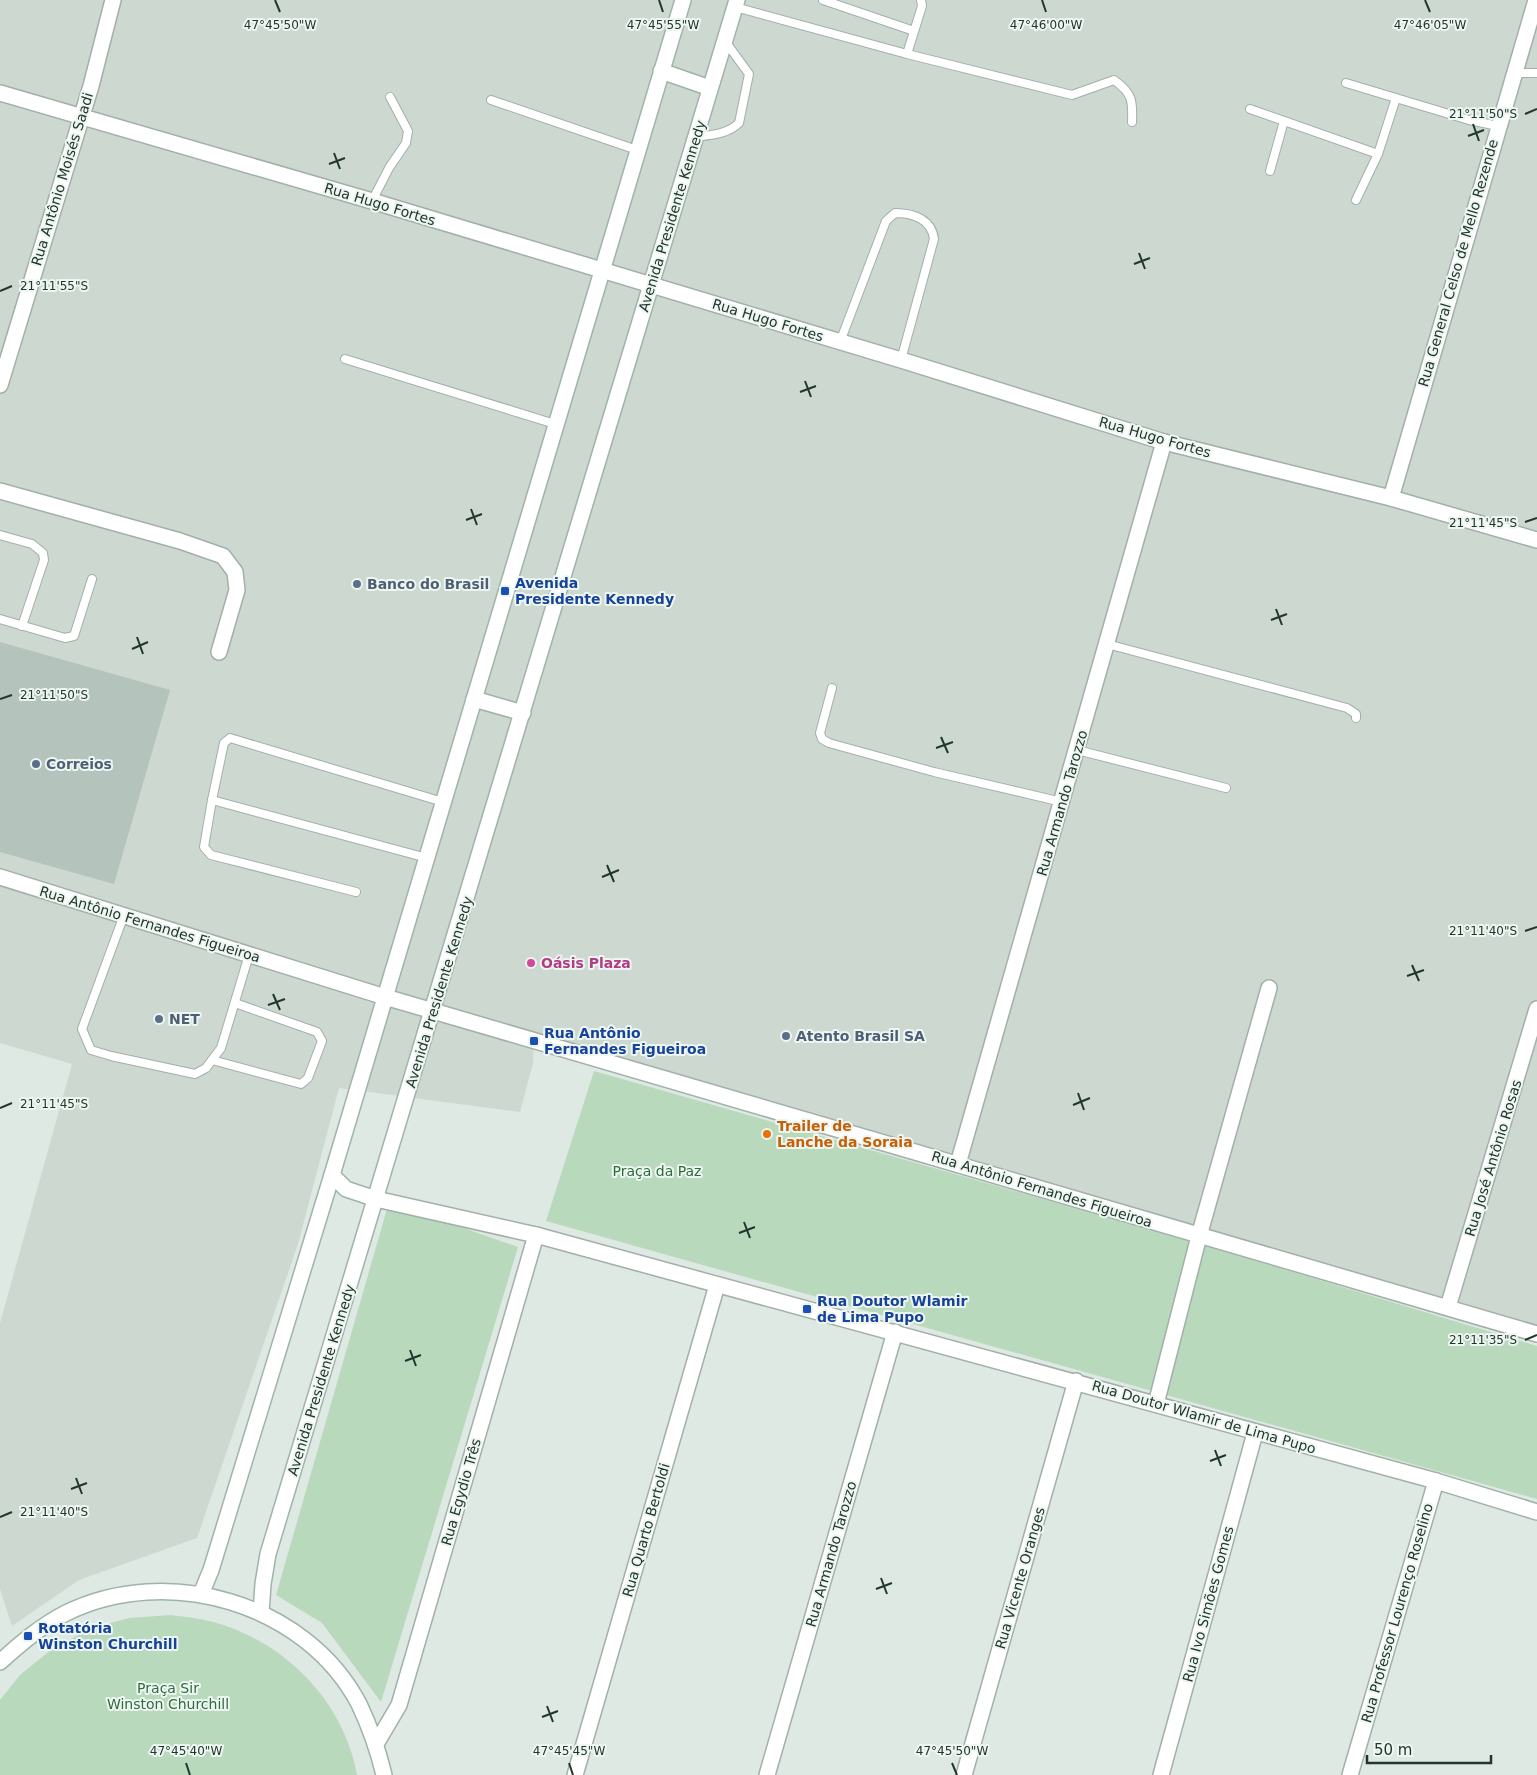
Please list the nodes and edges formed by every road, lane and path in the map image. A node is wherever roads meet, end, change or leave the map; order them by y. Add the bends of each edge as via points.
1 (113, 0) edge
2 (683, 0) edge
3 (823, 0) edge
4 (921, 0) edge
5 (1536, 0) edge
6 (736, 4) edge
7 (914, 31) junction
8 (725, 41) junction
9 (907, 54) junction
10 (661, 71) junction
11 (1516, 73) junction
12 (1537, 74) edge
13 (1346, 83) dead end
14 (710, 88) junction
15 (0, 93) edge
16 (390, 97) dead end
17 (1396, 98) junction
18 (491, 100) dead end
19 (1250, 109) dead end
20 (81, 116) junction
21 (1284, 121) junction
22 (1132, 122) dead end
23 (1498, 126) junction
24 (696, 137) junction
25 (637, 150) junction
26 (1378, 154) junction
27 (1270, 171) dead end
28 (1356, 200) dead end
29 (372, 201) junction
30 (603, 271) junction
31 (651, 285) junction
32 (840, 342) junction
33 (345, 359) dead end
34 (901, 360) junction
35 (0, 385) edge
36 (555, 424) junction
37 (1164, 442) junction
38 (0, 491) edge
39 (1391, 498) junction
40 (0, 535) edge
41 (1537, 540) edge
42 (92, 579) dead end
43 (0, 618) edge
44 (22, 626) junction
45 (1107, 644) junction
46 (219, 652) dead end
47 (832, 688) dead end
48 (474, 698) junction
49 (523, 713) junction
50 (1356, 718) dead end
51 (1077, 750) junction
52 (1226, 788) dead end
53 (212, 800) junction
54 (443, 802) junction
55 (1062, 802) junction
56 (427, 858) junction
57 (0, 877) edge
58 (356, 892) dead end
59 (124, 915) junction
60 (249, 954) junction
61 (1269, 988) dead end
62 (385, 997) junction
63 (235, 1003) junction
64 (1537, 1009) edge
65 (433, 1011) junction
66 (212, 1060) junction
67 (958, 1164) junction
68 (332, 1175) junction
69 (376, 1199) junction
70 (536, 1235) junction
71 (1199, 1236) junction
72 (717, 1285) junction
73 (1448, 1307) junction
74 (895, 1332) junction
75 (1537, 1334) edge
76 (1076, 1382) junction
77 (1156, 1404) junction
78 (1255, 1433) junction
79 (1436, 1480) junction
80 (1537, 1512) edge
81 (201, 1594) junction
82 (261, 1612) junction
83 (0, 1662) edge
84 (376, 1744) junction
85 (384, 1775) edge
86 (575, 1775) edge
87 (767, 1775) edge
88 (964, 1775) edge
89 (1161, 1775) edge
90 (1350, 1775) edge

1 - 20 street, Rua Antônio Moisés Saadi
2 - 10 street
3 - 7 lane
4 - 7 lane
5 - 11 street, Rua General Celso de Mello Rezende
6 - 8 street, Avenida Presidente Kennedy
6 - 9 lane
7 - 9 lane
8 - 14 street, Avenida Presidente Kennedy
8 - 24 lane via 750,74 739,123 725,131
9 - 22 lane via 1072,95 1114,80 1127,89 1133,104
10 - 14 street
10 - 25 street
11 - 12 lane
11 - 23 street, Rua General Celso de Mello Rezende
13 - 17 lane
14 - 24 street, Avenida Presidente Kennedy
15 - 20 street, Rua Hugo Fortes
16 - 29 lane via 408,131 406,143
17 - 23 lane
17 - 26 lane
18 - 25 lane
19 - 21 lane
20 - 29 street, Rua Hugo Fortes
20 - 35 street, Rua Antônio Moisés Saadi
21 - 26 lane
21 - 27 lane
23 - 39 street, Rua General Celso de Mello Rezende
24 - 31 street, Avenida Presidente Kennedy
25 - 30 street
26 - 28 lane
29 - 30 street, Rua Hugo Fortes
30 - 31 street, Rua Hugo Fortes
30 - 36 street
31 - 32 street, Rua Hugo Fortes
31 - 49 street, Avenida Presidente Kennedy
32 - 34 street, Rua Hugo Fortes
32 - 34 lane via 886,221 896,213 905,213 924,220 933,229 934,239
33 - 36 lane
34 - 37 street, Rua Hugo Fortes
36 - 48 street
37 - 39 street, Rua Hugo Fortes
37 - 45 street, Rua Armando Tarozzo
38 - 46 street via 223,556 234,572 237,590
39 - 41 street, Rua Hugo Fortes
40 - 44 lane via 32,544 43,553 44,560
42 - 44 lane via 74,636 65,638
43 - 44 lane
45 - 50 lane via 1347,708 1356,714
45 - 51 street, Rua Armando Tarozzo
47 - 55 lane via 820,733 822,739 829,743
48 - 49 street
48 - 54 street
49 - 65 street, Avenida Presidente Kennedy
51 - 52 lane
51 - 55 street, Rua Armando Tarozzo
53 - 54 lane via 224,742 230,738
53 - 56 lane
53 - 58 lane via 204,847 211,855
54 - 56 street
55 - 67 street, Rua Armando Tarozzo
56 - 62 street
57 - 59 street, Rua Antônio Fernandes Figueiroa
59 - 60 street, Rua Antônio Fernandes Figueiroa
59 - 66 lane via 82,1029 92,1050 195,1074
60 - 62 street, Rua Antônio Fernandes Figueiroa
60 - 63 lane
61 - 71 street
62 - 65 street, Rua Antônio Fernandes Figueiroa
62 - 68 street
63 - 66 lane via 221,1048
63 - 66 lane via 317,1032 322,1042 308,1078 301,1084
64 - 73 street, Rua José Antônio Rosas
65 - 67 street, Rua Antônio Fernandes Figueiroa
65 - 69 street, Avenida Presidente Kennedy
67 - 71 street, Rua Antônio Fernandes Figueiroa
68 - 69 street, Rua Doutor Wlamir de Lima Pupo via 346,1189
68 - 81 street
69 - 70 street, Rua Doutor Wlamir de Lima Pupo
69 - 82 street, Avenida Presidente Kennedy via 268,1554
70 - 72 street, Rua Doutor Wlamir de Lima Pupo
70 - 84 street, Rua Egydio Três via 400,1705
71 - 73 street, Rua Antônio Fernandes Figueiroa
71 - 77 street
72 - 74 street, Rua Doutor Wlamir de Lima Pupo
72 - 86 street, Rua Quarto Bertoldi
73 - 75 street, Rua Antônio Fernandes Figueiroa
74 - 76 street, Rua Doutor Wlamir de Lima Pupo
74 - 87 street, Rua Armando Tarozzo
76 - 77 street, Rua Doutor Wlamir de Lima Pupo
76 - 88 street, Rua Vicente Oranges
77 - 78 street, Rua Doutor Wlamir de Lima Pupo
78 - 79 street, Rua Doutor Wlamir de Lima Pupo
78 - 89 street, Rua Ivo Simões Gomes
79 - 80 street, Rua Doutor Wlamir de Lima Pupo
79 - 90 street, Rua Professor Lourenço Roselino
81 - 82 street
81 - 83 street via 155,1591 110,1597 67,1612 28,1636
82 - 84 street via 299,1636 332,1666 358,1703
84 - 85 street

